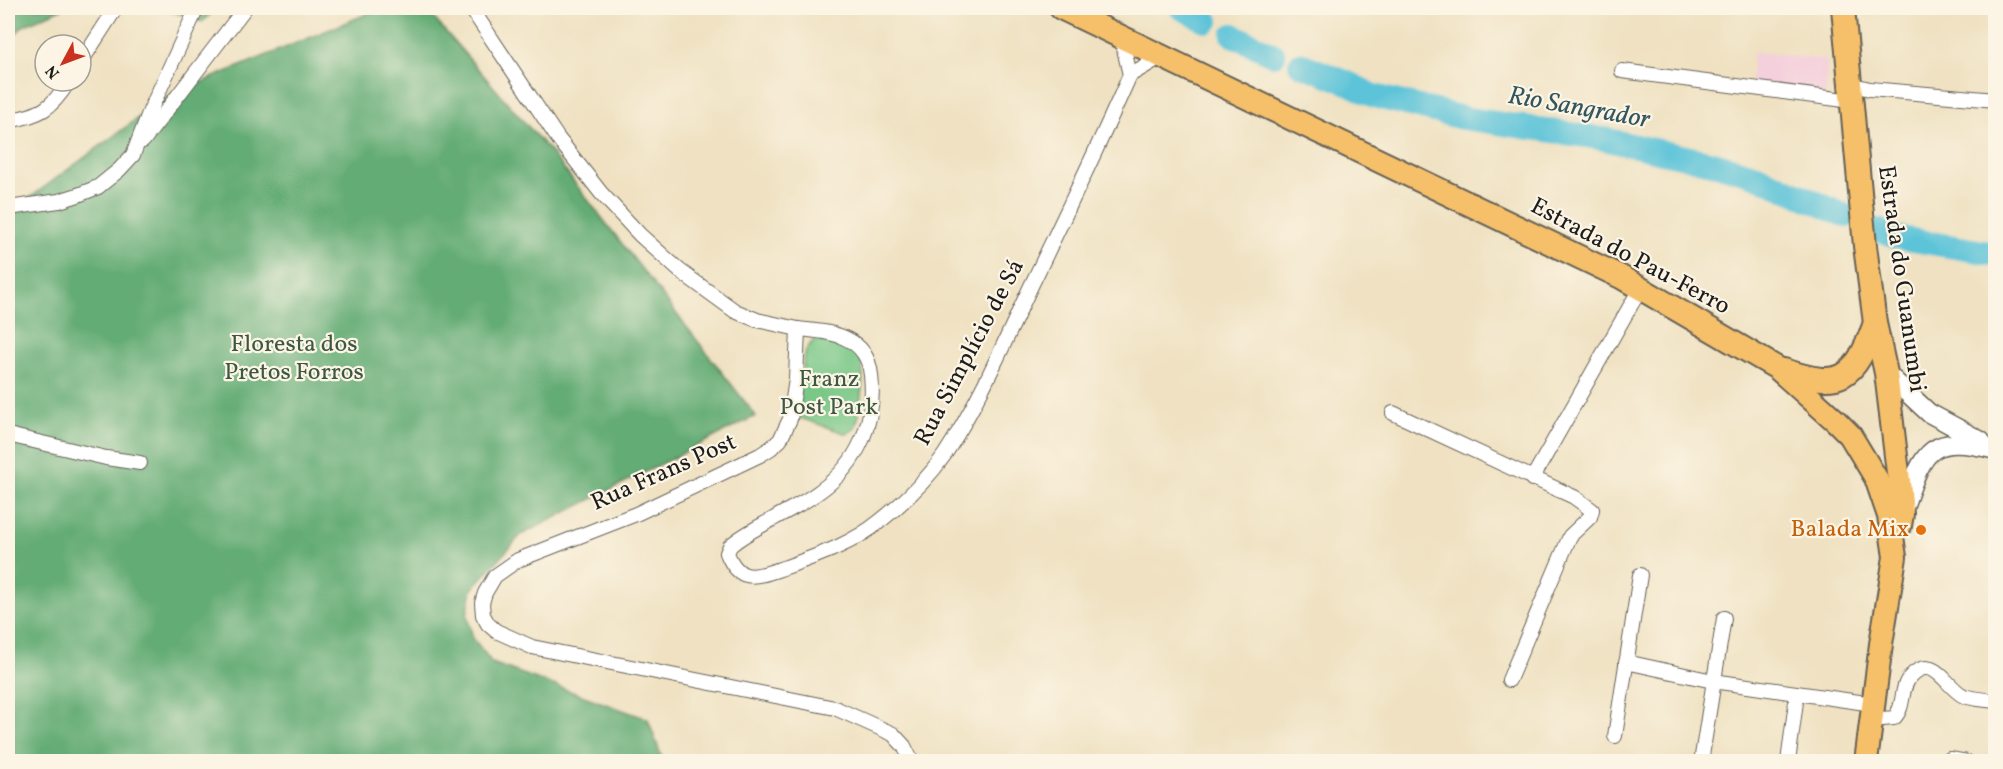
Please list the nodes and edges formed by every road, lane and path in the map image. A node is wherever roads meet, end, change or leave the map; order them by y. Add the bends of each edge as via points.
1 (116, 8) edge
2 (197, 8) edge
3 (245, 8) edge
4 (471, 8) edge
5 (1061, 8) edge
6 (1843, 8) edge
7 (1121, 36) junction
8 (93, 43) edge
9 (1162, 56) junction
10 (1622, 71) dead end
11 (1130, 75) junction
12 (1851, 92) junction
13 (60, 93) edge
14 (1995, 100) edge
15 (8, 121) edge
16 (132, 155) junction
17 (8, 208) edge
18 (1640, 289) junction
19 (1875, 323) junction
20 (798, 329) junction
21 (1777, 368) junction
22 (1886, 372) junction
23 (1393, 412) dead end
24 (8, 435) edge
25 (1995, 449) edge
26 (140, 463) dead end
27 (1532, 479) junction
28 (1902, 514) junction
29 (1895, 557) junction
30 (1640, 575) dead end
31 (1724, 618) dead end
32 (1626, 662) junction
33 (1509, 680) dead end
34 (1713, 681) junction
35 (1797, 694) junction
36 (1995, 701) edge
37 (1872, 712) junction
38 (1615, 736) dead end
39 (1950, 759) dead end
40 (912, 762) edge
41 (1701, 762) edge
42 (1788, 762) edge
43 (1866, 762) edge
44 (1967, 762) edge

1 - 8 street
2 - 16 street
3 - 16 street
4 - 20 street via 557,137 601,194 640,235 680,271 735,311
5 - 7 main road, Estrada do Pau-Ferro
6 - 12 main road, Estrada do Guanumbi
7 - 9 main road, Estrada do Pau-Ferro
7 - 11 street
9 - 11 street
9 - 18 main road, Estrada do Pau-Ferro
10 - 12 street
11 - 20 street, Rua Simplício de Sá via 984,384 945,454 899,504 858,537 769,573 745,576 733,568 727,553 730,546 820,492 856,454 871,418 870,368 861,350 847,338
12 - 14 street via 1870,89
12 - 19 main road, Estrada do Guanumbi
13 - 15 street via 37,114
16 - 17 street via 98,187 59,201
18 - 21 main road, Estrada do Pau-Ferro
18 - 27 street
19 - 21 main road via 1864,351 1842,377 1811,379
19 - 22 main road, Estrada do Guanumbi
20 - 40 street, Rua Frans Post via 790,419 780,440 760,455 636,514 518,560 495,576 485,592 483,615 496,631 532,647 835,708 893,734
21 - 29 main road, Estrada do Pau-Ferro via 1836,420 1861,452 1885,500
22 - 25 street via 1929,413
22 - 28 main road, Estrada do Guanumbi
23 - 27 street
24 - 26 street
25 - 28 street via 1951,442 1937,447 1920,465
27 - 33 street via 1574,497 1592,510 1570,536
28 - 29 main road, Estrada do Guanumbi
29 - 37 main road, Estrada do Pau-Ferro
30 - 32 street
31 - 34 street
32 - 34 street
32 - 38 street
34 - 35 street
34 - 41 street
35 - 37 street
35 - 42 street
36 - 37 street via 1962,695 1943,675 1929,669 1911,675 1906,682 1901,709 1894,718
37 - 43 main road, Estrada do Pau-Ferro
39 - 44 street

